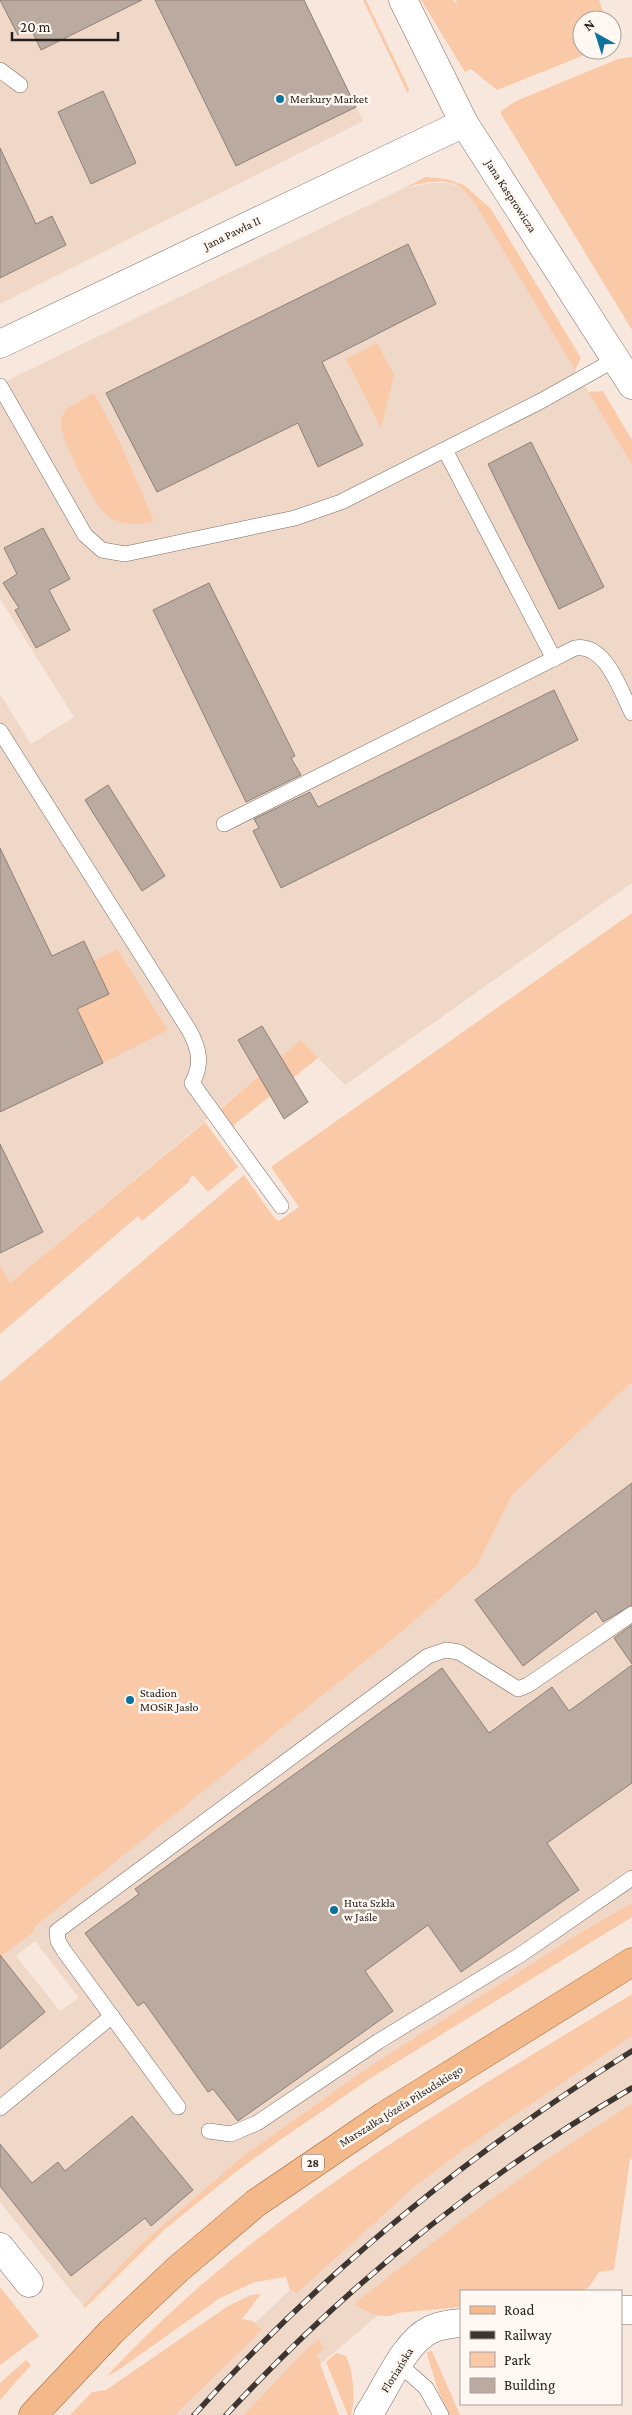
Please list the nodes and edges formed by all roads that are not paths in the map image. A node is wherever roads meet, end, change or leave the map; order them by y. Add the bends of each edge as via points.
1 (403, 0) edge
2 (0, 70) edge
3 (20, 85) dead end
4 (464, 123) junction
5 (0, 344) edge
6 (616, 359) junction
7 (632, 385) edge
8 (0, 386) edge
9 (445, 450) junction
10 (554, 659) junction
11 (632, 712) edge
12 (0, 731) edge
13 (224, 824) dead end
14 (281, 1206) dead end
15 (632, 1614) edge
16 (632, 1878) edge
17 (632, 1962) edge
18 (112, 2016) junction
19 (178, 2107) dead end
20 (0, 2108) edge
21 (209, 2131) dead end
22 (0, 2247) edge
23 (29, 2283) dead end
24 (460, 2323) edge
25 (399, 2364) junction
26 (33, 2415) edge
27 (368, 2415) edge
28 (441, 2415) edge

1 - 4 street, Jana Kasprowicza
2 - 3 lane
4 - 5 street, Jana Pawła II
4 - 6 street, Jana Kasprowicza
6 - 7 street, Jana Kasprowicza
6 - 9 lane
8 - 9 lane via 85,535 96,547 117,554 260,526 313,512 368,490
9 - 10 lane
10 - 11 lane via 584,646 599,655
10 - 13 lane
12 - 14 lane via 189,1030 198,1049 199,1060 192,1083
15 - 18 lane via 518,1689 459,1652 446,1650 428,1656 61,1928 56,1935 58,1941
16 - 21 lane via 520,1955 379,2041 247,2129 232,2134
17 - 26 main road, Marszałka Józefa Piłsudskiego / 28 via 384,2116 256,2202 112,2331
18 - 19 lane
18 - 20 lane
22 - 23 street
24 - 25 street, Floriańska via 426,2332
25 - 27 street, Floriańska
25 - 28 lane via 426,2388

